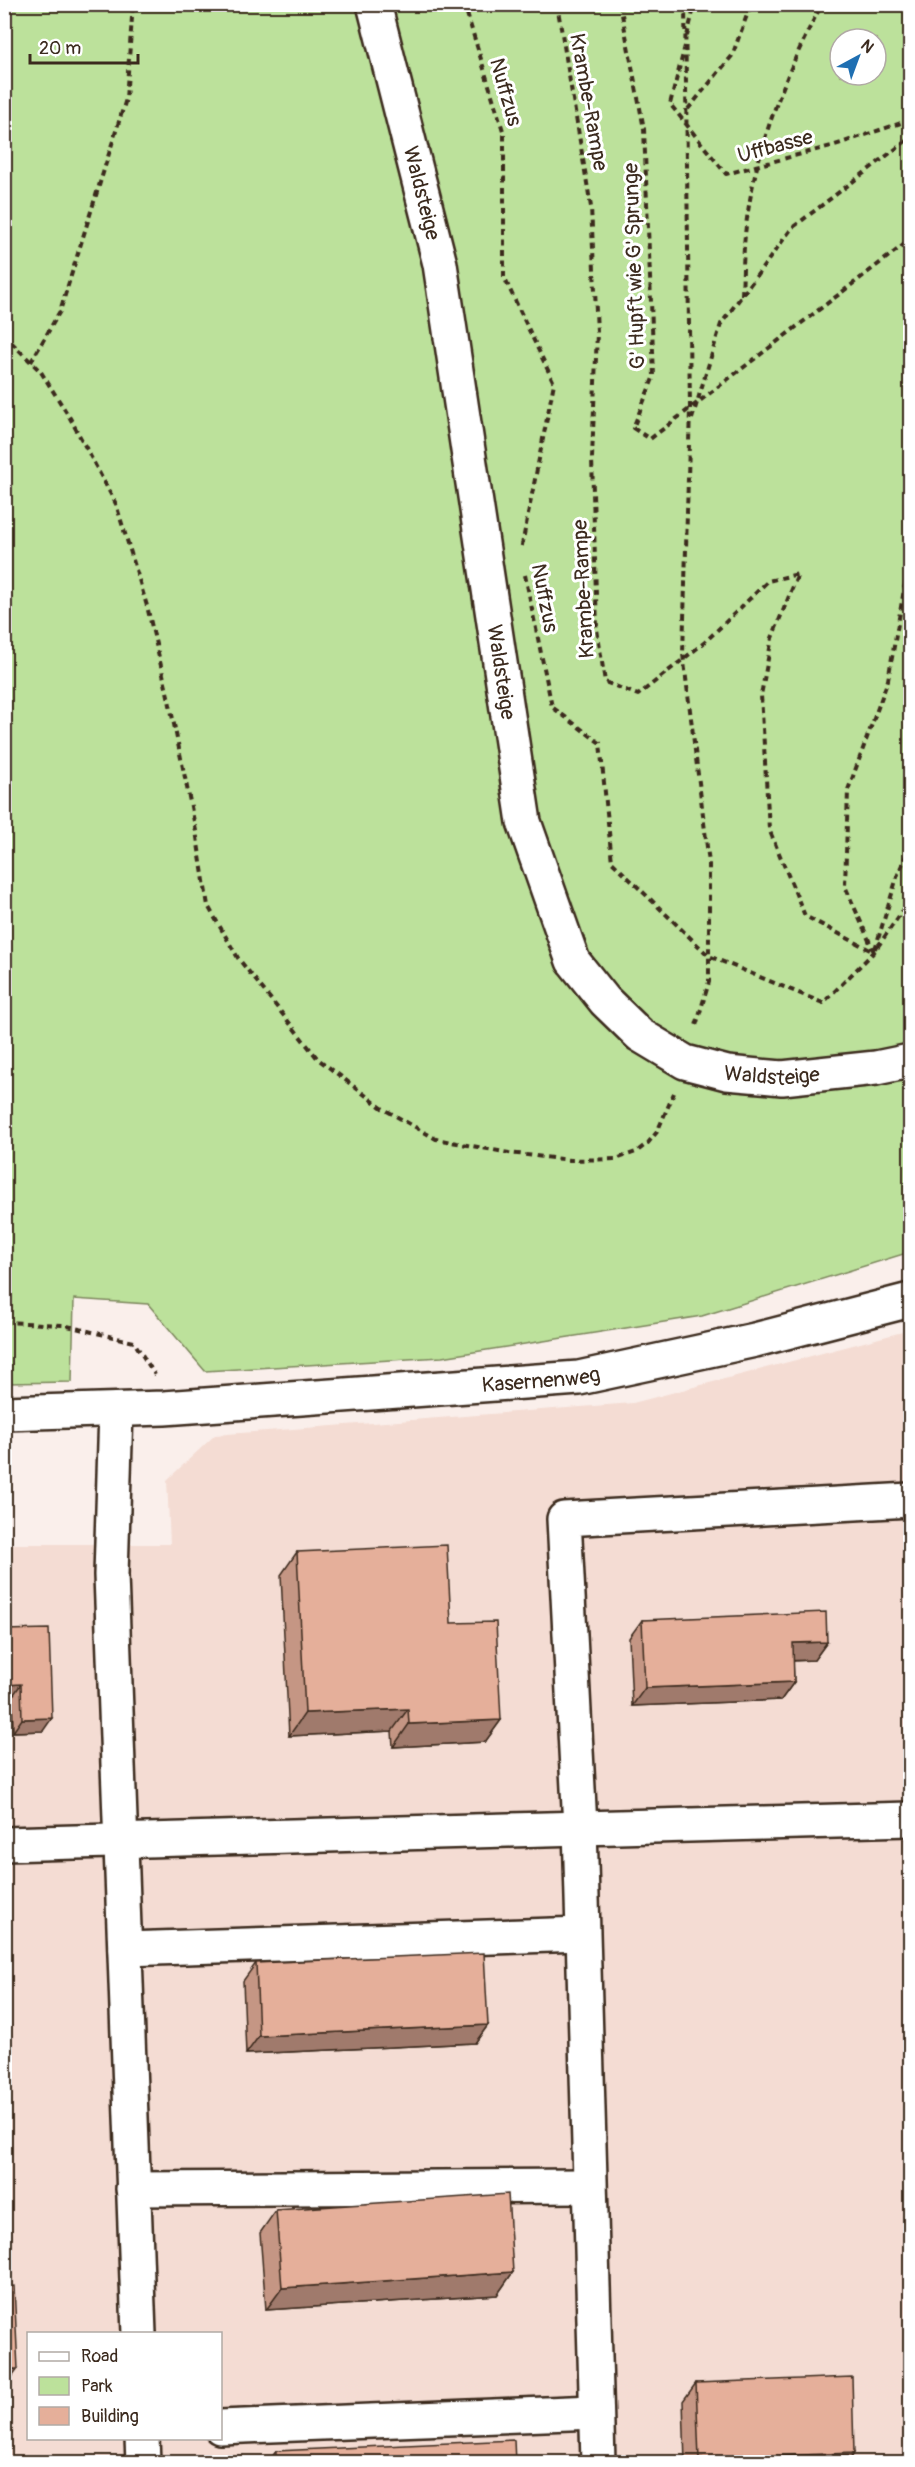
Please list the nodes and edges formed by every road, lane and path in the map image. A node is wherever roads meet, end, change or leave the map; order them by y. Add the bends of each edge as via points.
1 (133, 4) edge
2 (374, 4) edge
3 (464, 4) edge
4 (557, 4) edge
5 (620, 4) edge
6 (685, 4) edge
7 (695, 4) edge
8 (751, 4) edge
9 (822, 4) edge
10 (686, 41) junction
11 (687, 110) junction
12 (910, 120) edge
13 (688, 125) junction
14 (910, 138) edge
15 (759, 165) junction
16 (910, 240) edge
17 (742, 295) junction
18 (4, 335) edge
19 (31, 362) junction
20 (697, 403) junction
21 (690, 408) junction
22 (690, 426) junction
23 (520, 552) dead end
24 (910, 556) edge
25 (525, 574) dead end
26 (683, 659) junction
27 (910, 846) edge
28 (910, 900) edge
29 (874, 952) junction
30 (710, 956) junction
31 (910, 1061) edge
32 (685, 1062) junction
33 (910, 1300) edge
34 (4, 1322) edge
35 (164, 1408) junction
36 (116, 1410) junction
37 (4, 1413) edge
38 (910, 1500) edge
39 (910, 1819) edge
40 (580, 1827) junction
41 (120, 1839) junction
42 (4, 1844) edge
43 (582, 1934) junction
44 (125, 1949) junction
45 (589, 2186) junction
46 (133, 2189) junction
47 (139, 2332) edge
48 (595, 2412) junction
49 (222, 2427) edge
50 (142, 2440) edge
51 (143, 2463) edge
52 (598, 2463) edge

1 - 19 path via 126,99 60,311
2 - 32 street, Waldsteige via 440,264 524,822 573,962 605,1002 640,1035
3 - 23 path, Nuffzus via 504,134 504,277 554,383
4 - 26 path, Krambe-Rampe via 591,207 597,332 592,458 597,629 605,682 638,695
5 - 21 path, G' Hupft wie G' Sprunge via 644,129 654,376 633,428 650,440
6 - 10 path
7 - 10 path, Uffbasse
8 - 11 path via 732,56
9 - 15 path via 799,47
10 - 11 path
10 - 13 path, Uffbasse via 670,104
11 - 13 path
12 - 15 path, Uffbasse
13 - 15 path, Uffbasse via 726,174
13 - 21 path
14 - 17 path via 792,228
15 - 17 path via 745,234
16 - 20 path, G' Hupft wie G' Sprunge
17 - 20 path via 721,324
18 - 19 path
19 - 32 path via 70,418 116,504 147,606 169,700 208,906 238,958 318,1059 382,1108 436,1139 570,1160 615,1159 648,1143 669,1108
20 - 21 path, G' Hupft wie G' Sprunge
20 - 22 path
21 - 22 path
22 - 26 path
24 - 29 path via 888,680 848,790 845,886
25 - 30 path, Nuffzus via 552,707 600,743 612,862
26 - 29 path, Krambe-Rampe via 768,581 798,574 772,638 761,695 769,830 805,916
26 - 30 path via 709,863
27 - 29 path
28 - 29 path
29 - 30 path, Nuffzus via 823,1003
30 - 32 path via 710,982
31 - 32 street, Waldsteige via 782,1078 727,1073
33 - 35 street, Kasernenweg via 755,1340 579,1378
34 - 35 path via 63,1325 134,1342 154,1371
35 - 36 street, Kasernenweg
36 - 37 street, Kasernenweg
36 - 41 street via 111,1575
38 - 40 street via 564,1519
39 - 40 street
40 - 41 street
40 - 43 street
41 - 42 street
41 - 44 street
43 - 44 street
43 - 45 street
44 - 46 street
45 - 46 street
45 - 48 street
46 - 47 street
48 - 49 street
48 - 52 street
50 - 51 street

